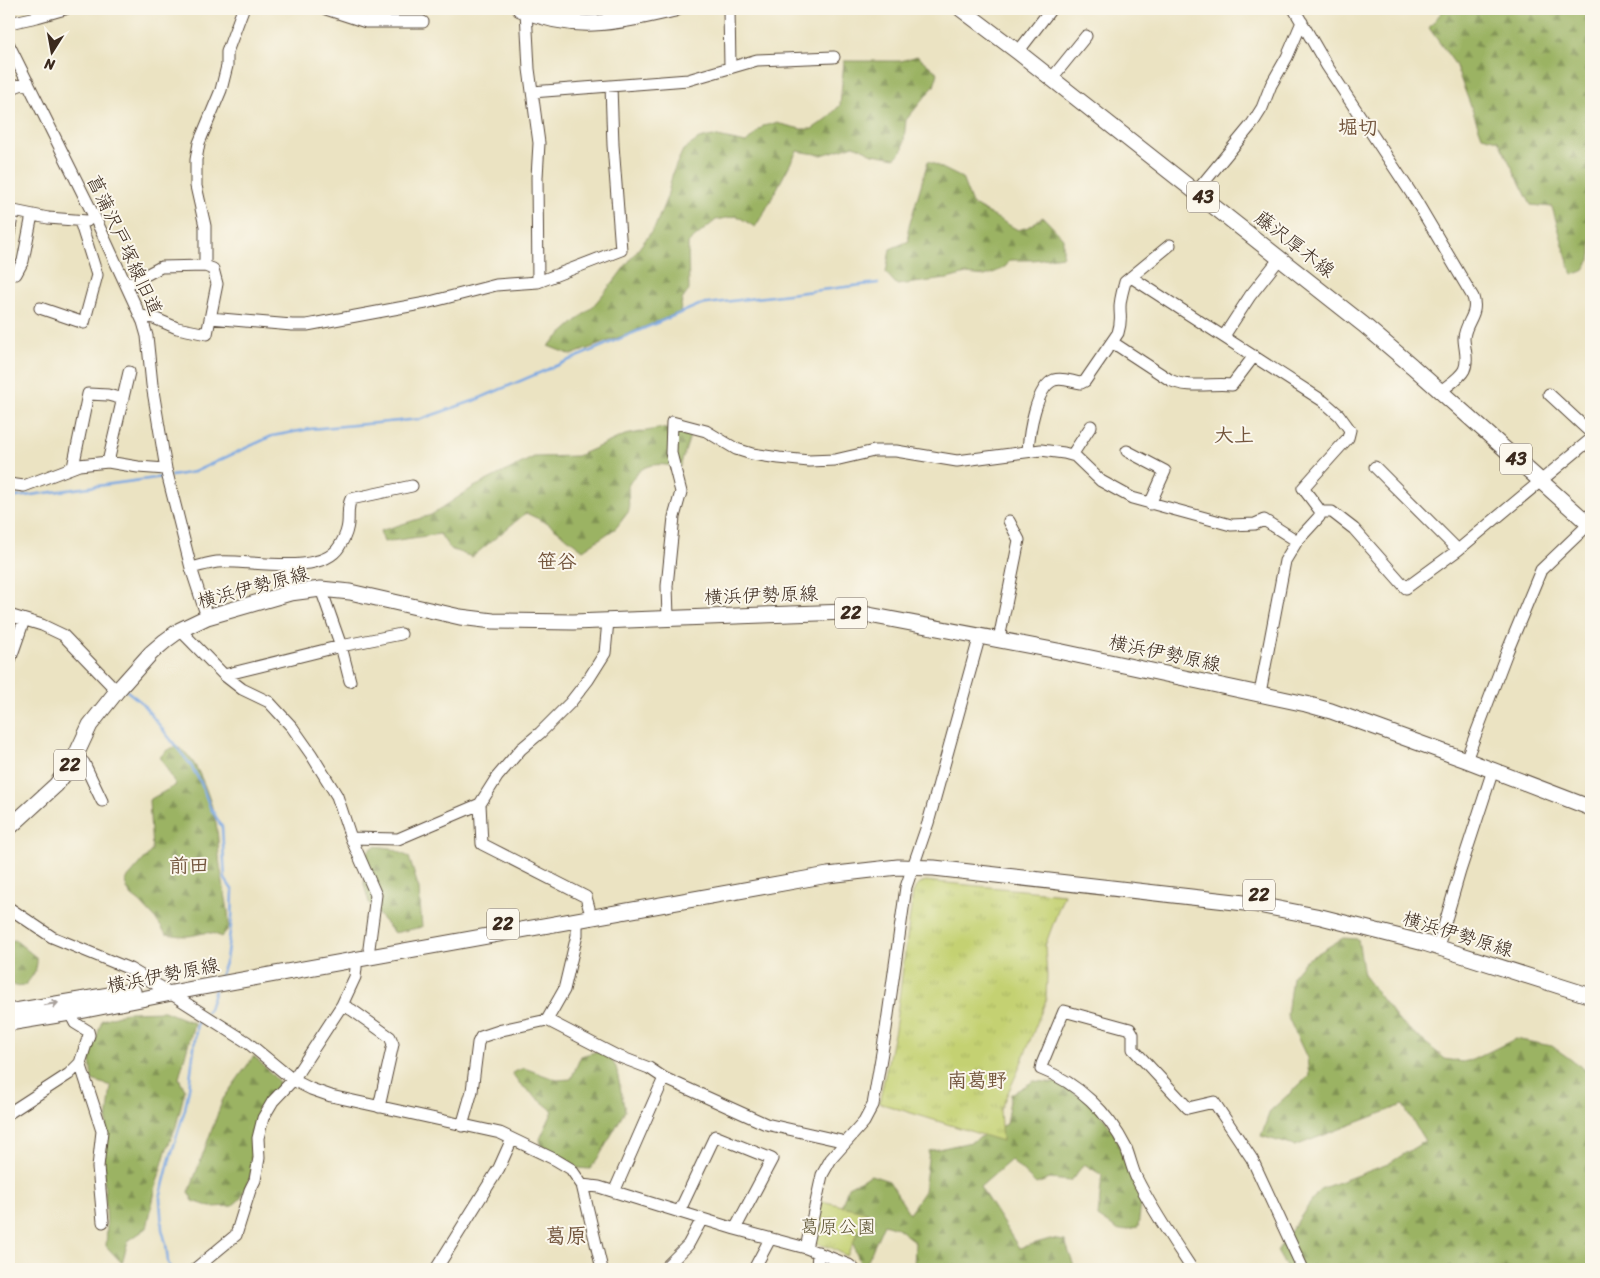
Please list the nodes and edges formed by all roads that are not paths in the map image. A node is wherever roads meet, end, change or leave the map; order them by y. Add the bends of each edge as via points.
1 (65, 9) edge
2 (243, 9) edge
3 (326, 9) edge
4 (675, 9) edge
5 (729, 9) edge
6 (961, 9) edge
7 (1051, 9) edge
8 (1294, 9) edge
9 (523, 10) edge
10 (608, 16) edge
11 (423, 22) dead end
12 (1302, 22) junction
13 (9, 23) edge
14 (1086, 36) dead end
15 (9, 45) edge
16 (1018, 52) junction
17 (834, 57) dead end
18 (730, 67) junction
19 (1052, 78) junction
20 (28, 82) junction
21 (611, 86) junction
22 (9, 89) edge
23 (532, 92) junction
24 (1196, 192) junction
25 (11, 210) edge
26 (32, 215) junction
27 (96, 220) junction
28 (80, 221) junction
29 (9, 234) edge
30 (1170, 245) dead end
31 (1280, 258) junction
32 (204, 266) junction
33 (16, 274) dead end
34 (1131, 277) junction
35 (538, 282) junction
36 (127, 285) junction
37 (40, 308) dead end
38 (140, 316) junction
39 (210, 318) junction
40 (1224, 336) junction
41 (1112, 342) junction
42 (1254, 356) junction
43 (129, 372) dead end
44 (1441, 391) junction
45 (1549, 394) dead end
46 (123, 399) junction
47 (1091, 426) dead end
48 (1591, 433) edge
49 (1591, 439) edge
50 (1028, 451) junction
51 (1127, 451) dead end
52 (1075, 456) junction
53 (108, 462) junction
54 (72, 467) junction
55 (1375, 468) dead end
56 (167, 474) junction
57 (1541, 482) junction
58 (9, 484) edge
59 (412, 486) dead end
60 (1150, 504) junction
61 (1321, 512) junction
62 (1009, 521) dead end
63 (1590, 525) edge
64 (1297, 541) junction
65 (1458, 550) junction
66 (286, 565) junction
67 (192, 568) junction
68 (321, 589) junction
69 (290, 593) junction
70 (9, 615) edge
71 (207, 617) junction
72 (668, 618) junction
73 (24, 620) junction
74 (608, 621) junction
75 (180, 630) junction
76 (401, 634) dead end
77 (980, 635) junction
78 (999, 639) junction
79 (341, 646) junction
80 (9, 663) edge
81 (224, 675) junction
82 (350, 681) dead end
83 (117, 691) junction
84 (1260, 693) junction
85 (76, 755) junction
86 (1466, 760) junction
87 (1493, 770) junction
88 (102, 801) dead end
89 (480, 804) junction
90 (1591, 808) edge
91 (9, 828) edge
92 (351, 838) junction
93 (914, 863) junction
94 (9, 908) edge
95 (589, 908) junction
96 (578, 920) junction
97 (1439, 943) junction
98 (369, 948) junction
99 (356, 959) junction
100 (1591, 987) edge
101 (166, 989) junction
102 (1591, 996) edge
103 (342, 1006) junction
104 (9, 1012) edge
105 (70, 1013) junction
106 (546, 1020) junction
107 (9, 1023) edge
108 (80, 1063) junction
109 (664, 1078) junction
110 (293, 1080) junction
111 (379, 1107) junction
112 (9, 1113) edge
113 (462, 1126) junction
114 (512, 1139) junction
115 (846, 1142) junction
116 (582, 1185) junction
117 (614, 1192) junction
118 (678, 1212) junction
119 (702, 1219) junction
120 (103, 1222) dead end
121 (735, 1229) junction
122 (770, 1239) junction
123 (806, 1248) junction
124 (818, 1252) junction
125 (669, 1268) edge
126 (195, 1269) edge
127 (436, 1269) edge
128 (602, 1269) edge
129 (754, 1269) edge
130 (817, 1269) edge
131 (854, 1269) edge
132 (1192, 1269) edge
133 (1303, 1269) edge

1 - 13 street
2 - 32 street via 226,52 227,66 221,90 199,143 196,160 196,186 205,226
3 - 11 street via 366,22
4 - 10 main road
5 - 18 street
6 - 16 main road, 藤沢厚木線 / 43
7 - 16 street
8 - 12 street
9 - 10 main road via 562,22
9 - 23 street
12 - 24 street via 1262,108
12 - 44 street via 1327,66 1415,199 1474,302 1474,314 1464,339 1465,369
14 - 19 street
15 - 20 street, 菖蒲沢戸塚線旧道
16 - 19 main road, 藤沢厚木線 / 43
17 - 18 street via 757,60
18 - 21 street via 688,80
19 - 24 main road, 藤沢厚木線 / 43
20 - 22 street
20 - 27 street, 菖蒲沢戸塚線旧道
21 - 23 street
21 - 35 street via 621,250
23 - 35 street via 539,142
24 - 31 main road, 藤沢厚木線 / 43
25 - 26 street
25 - 29 street
26 - 28 street
26 - 33 street via 23,261
27 - 28 street
27 - 36 street, 菖蒲沢戸塚線旧道
28 - 37 street via 97,275 84,323
30 - 34 street
31 - 40 street
31 - 44 main road, 藤沢厚木線 / 43
32 - 36 street via 161,267
32 - 39 street via 213,270 217,284
34 - 40 street
34 - 41 street via 1125,282 1121,324
35 - 39 street via 496,285 426,303 307,325
36 - 38 street, 菖蒲沢戸塚線旧道
38 - 39 street via 207,334
38 - 56 street, 菖蒲沢戸塚線旧道 via 147,336
40 - 42 street
41 - 42 street via 1170,380 1185,385 1232,385
41 - 50 street via 1085,381 1056,379 1047,384 1032,418
42 - 61 street via 1331,407 1350,430 1342,446 1303,488
43 - 46 street
44 - 57 main road, 藤沢厚木線 / 43
45 - 48 street
46 - 53 street
46 - 54 street via 88,394
47 - 52 street via 1074,452
49 - 57 street
50 - 52 street
50 - 72 street via 957,461 896,451 874,451 835,460 809,461 752,454 736,449 706,430 672,422 671,453 681,492 674,517
51 - 60 street via 1165,471
52 - 60 street via 1104,483
53 - 54 street
53 - 56 street
54 - 58 street via 24,486
55 - 65 street
56 - 67 street, 菖蒲沢戸塚線旧道
57 - 63 main road, 藤沢厚木線 / 43
57 - 65 street
59 - 66 street via 352,499 347,530 338,548 319,560
60 - 64 street via 1231,525 1255,524 1264,520
61 - 64 street
61 - 65 street via 1332,512 1354,529 1406,588
62 - 78 street via 1019,540
63 - 86 street via 1541,570
64 - 84 street via 1285,561
66 - 67 street via 217,562
66 - 69 street
67 - 71 street, 菖蒲沢戸塚線旧道
68 - 69 main road, 横浜伊勢原線 / 22
68 - 74 main road, 横浜伊勢原線 / 22 via 492,621
68 - 79 street
69 - 71 main road, 横浜伊勢原線 / 22
70 - 73 street
71 - 75 main road, 横浜伊勢原線 / 22
72 - 74 main road, 横浜伊勢原線 / 22
72 - 77 main road, 横浜伊勢原線 / 22 via 846,612
73 - 80 street
73 - 83 street via 63,635
74 - 89 street via 605,652 588,680 521,749 497,777
75 - 81 street
75 - 83 main road, 横浜伊勢原線 / 22 via 151,653
76 - 79 street
77 - 78 main road, 横浜伊勢原線 / 22
77 - 93 street
78 - 84 main road, 横浜伊勢原線 / 22
79 - 81 street
79 - 82 street
81 - 92 street via 242,689 269,702 292,726 337,796
83 - 85 main road, 横浜伊勢原線 / 22 via 90,725
84 - 86 main road, 横浜伊勢原線 / 22 via 1332,711
85 - 88 street via 84,763
85 - 91 main road, 横浜伊勢原線 / 22 via 56,785
86 - 87 main road, 横浜伊勢原線 / 22
87 - 90 main road, 横浜伊勢原線 / 22
87 - 97 street
89 - 92 street via 398,839
89 - 95 street via 482,844 586,897
92 - 98 street via 376,895
93 - 95 main road, 横浜伊勢原線 / 22 via 815,867
93 - 96 main road, 横浜伊勢原線 / 22 via 828,875
93 - 97 main road, 横浜伊勢原線 / 22 via 934,868 1253,904
93 - 115 street via 906,887 873,1105 864,1122
94 - 101 street via 52,937 130,969
95 - 98 main road, 横浜伊勢原線 / 22
96 - 99 main road, 横浜伊勢原線 / 22
96 - 106 street via 564,990
97 - 100 main road, 横浜伊勢原線 / 22
97 - 102 main road, 横浜伊勢原線 / 22
98 - 101 main road, 横浜伊勢原線 / 22
99 - 101 main road, 横浜伊勢原線 / 22
99 - 103 street via 355,977
104 -> 101 main road, 横浜伊勢原線 / 22
101 - 105 main road, 横浜伊勢原線 / 22
101 - 110 street via 247,1042
103 - 110 street
103 - 111 street via 390,1037 393,1044
105 - 107 main road, 横浜伊勢原線 / 22
105 - 108 street via 75,1023 89,1035
106 - 109 street
106 - 113 street via 481,1037
108 - 112 street via 69,1074
108 - 120 street via 102,1131 98,1167
109 - 115 street via 766,1124
109 - 117 street
110 - 111 street via 331,1096
110 - 126 street via 273,1101 263,1118 255,1180 236,1235
111 - 113 street
113 - 114 street via 500,1133
114 - 116 street via 571,1169
114 - 127 street via 499,1168
115 - 123 street via 822,1175
116 - 117 street
116 - 128 street
117 - 118 street
118 - 119 street
118 - 121 street via 715,1136 772,1159
119 - 121 street
119 - 125 street via 688,1245
121 - 122 street
122 - 123 street
122 - 129 street
123 - 124 street
124 - 130 street
124 - 131 street
132 - 133 street via 1141,1186 1125,1148 1108,1120 1070,1083 1041,1069 1064,1011 1130,1029 1133,1049 1188,1108 1214,1102 1252,1158

